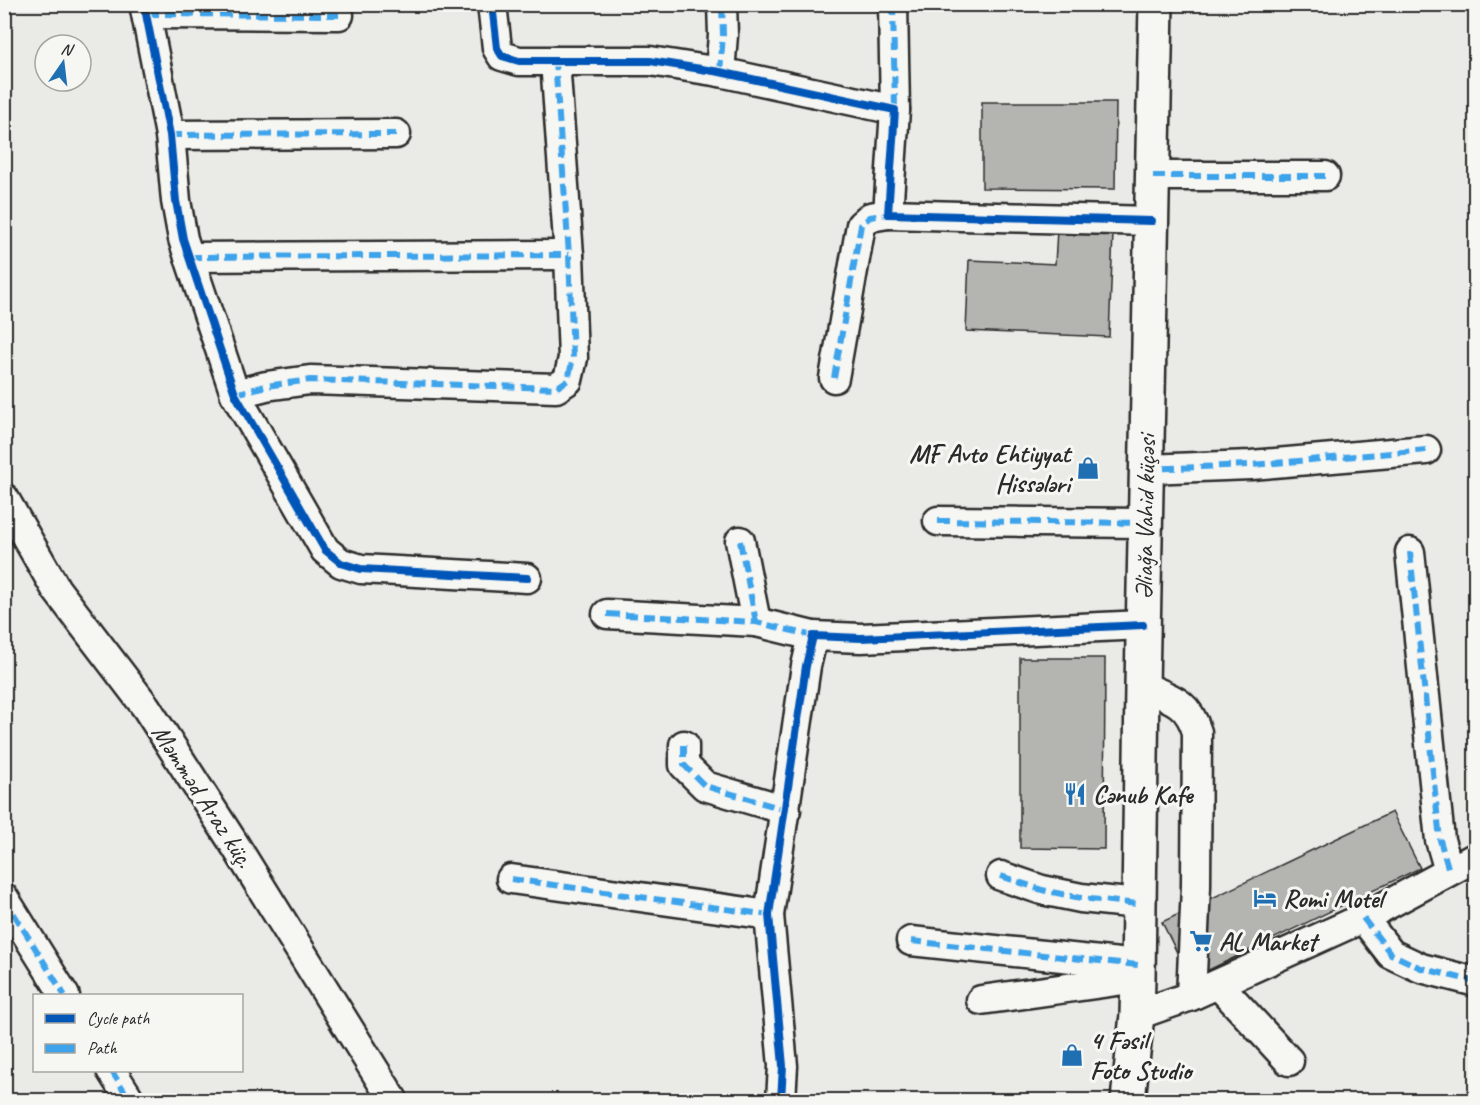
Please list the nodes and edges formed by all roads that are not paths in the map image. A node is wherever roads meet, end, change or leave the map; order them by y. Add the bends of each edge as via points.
1 (492, 4) edge
2 (722, 4) edge
3 (894, 4) edge
4 (1156, 4) edge
5 (146, 9) edge
6 (339, 15) dead end
7 (555, 61) junction
8 (720, 72) junction
9 (895, 110) junction
10 (396, 134) dead end
11 (171, 135) junction
12 (1153, 176) junction
13 (1325, 176) dead end
14 (888, 214) junction
15 (1152, 221) junction
16 (569, 255) junction
17 (189, 257) junction
18 (834, 378) dead end
19 (235, 394) junction
20 (1426, 450) dead end
21 (1146, 469) junction
22 (4, 498) edge
23 (938, 521) dead end
24 (1145, 523) junction
25 (740, 541) dead end
26 (1410, 552) dead end
27 (528, 578) dead end
28 (607, 614) dead end
29 (756, 622) junction
30 (1143, 625) junction
31 (813, 636) junction
32 (1142, 686) junction
33 (684, 745) dead end
34 (786, 810) junction
35 (1476, 857) edge
36 (1449, 871) junction
37 (1002, 876) dead end
38 (512, 879) dead end
39 (4, 898) edge
40 (1138, 904) junction
41 (769, 915) junction
42 (1363, 918) junction
43 (911, 940) dead end
44 (1138, 972) junction
45 (1476, 982) edge
46 (1218, 984) junction
47 (64, 994) edge
48 (1191, 996) junction
49 (981, 1000) dead end
50 (1137, 1015) junction
51 (1288, 1061) dead end
52 (112, 1072) edge
53 (130, 1101) edge
54 (393, 1101) edge
55 (781, 1101) edge
56 (1128, 1101) edge

1 - 7 street via 496,48 502,56 519,61
2 - 8 street
3 - 9 street
4 - 12 main road, Əliağa Vahid küçəsi
5 - 6 street
5 - 11 street
7 - 8 street via 650,61
7 - 16 street
8 - 9 street
9 - 14 street
10 - 11 street
11 - 17 street via 176,201
12 - 13 street
12 - 15 main road, Əliağa Vahid küçəsi
14 - 15 street
14 - 18 street via 870,217 861,225
15 - 21 main road, Əliağa Vahid küçəsi
16 - 17 street
16 - 19 street via 573,358 568,380 556,388 310,380
17 - 19 street
19 - 27 street via 325,550 341,563 362,569
20 - 21 street via 1251,465
21 - 24 main road, Əliağa Vahid küçəsi
22 - 54 street, Məmməd Araz küç. via 56,589 146,707 221,822
23 - 24 street
24 - 30 main road, Əliağa Vahid küçəsi
25 - 29 street
26 - 36 street via 1440,840
28 - 29 street
29 - 31 street
30 - 31 street via 861,638
30 - 32 main road, Əliağa Vahid küçəsi
31 - 34 street
32 - 40 main road, Əliağa Vahid küçəsi
32 - 48 street via 1177,702 1192,716 1197,732
33 - 34 street via 684,765 705,786
34 - 41 street
35 - 36 street
36 - 42 street
37 - 40 street via 1081,898
38 - 41 street
39 - 47 street
40 - 44 main road, Əliağa Vahid küçəsi
41 - 55 street via 783,1066
42 - 45 street via 1391,954 1421,968
42 - 46 street
43 - 44 street
44 - 49 street
44 - 50 main road, Əliağa Vahid küçəsi
46 - 48 street
46 - 51 street
48 - 50 street
50 - 56 main road, Əliağa Vahid küçəsi
52 - 53 street

